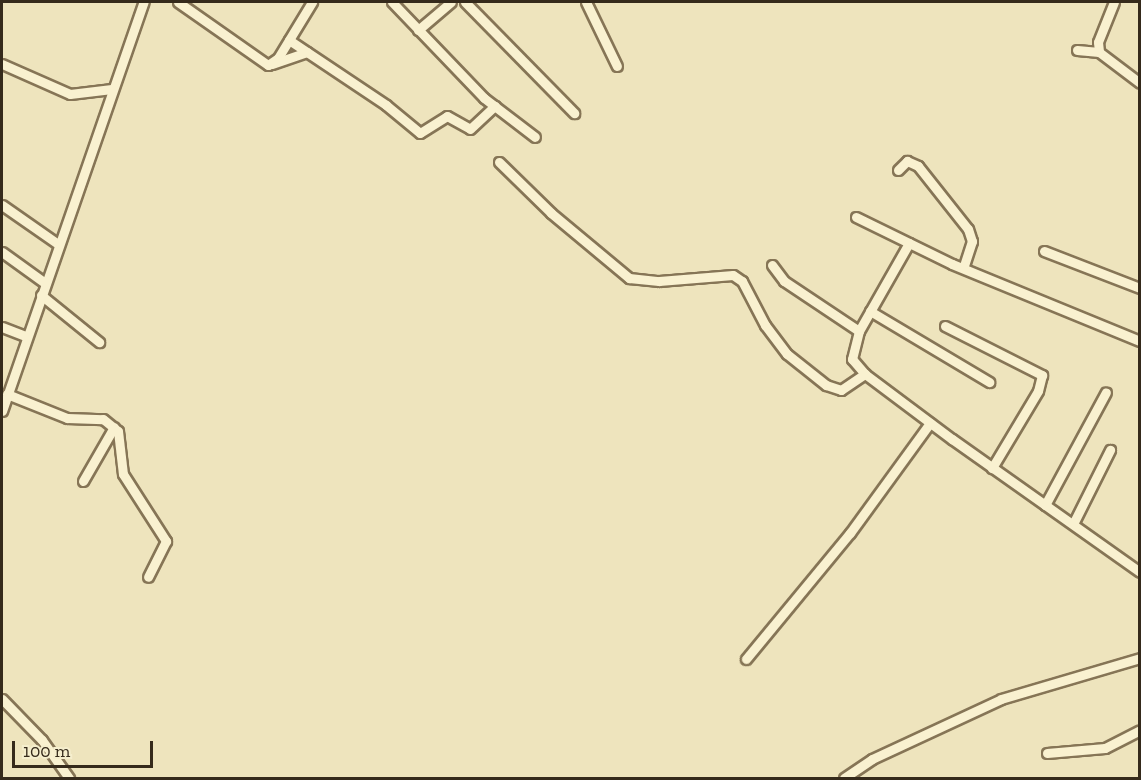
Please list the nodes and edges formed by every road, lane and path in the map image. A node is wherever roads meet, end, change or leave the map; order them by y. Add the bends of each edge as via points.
1 (144, 2) edge
2 (178, 2) edge
3 (312, 2) edge
4 (392, 2) edge
5 (451, 2) edge
6 (465, 2) edge
7 (585, 2) edge
8 (1114, 2) edge
9 (418, 30) junction
10 (289, 40) junction
11 (1077, 50) dead end
12 (307, 52) junction
13 (1099, 52) junction
14 (2, 64) edge
15 (272, 64) junction
16 (617, 66) dead end
17 (1140, 83) edge
18 (112, 89) junction
19 (495, 106) junction
20 (574, 113) dead end
21 (535, 137) dead end
22 (499, 162) dead end
23 (898, 170) dead end
24 (2, 205) edge
25 (856, 217) dead end
26 (909, 243) junction
27 (58, 244) junction
28 (1044, 251) dead end
29 (2, 252) edge
30 (772, 266) dead end
31 (963, 268) junction
32 (45, 283) junction
33 (1140, 288) edge
34 (41, 295) junction
35 (870, 311) junction
36 (945, 326) dead end
37 (2, 327) edge
38 (859, 331) junction
39 (25, 336) junction
40 (1140, 341) edge
41 (99, 342) dead end
42 (865, 374) junction
43 (989, 382) dead end
44 (1106, 392) dead end
45 (7, 394) junction
46 (2, 410) edge
47 (930, 423) junction
48 (114, 427) junction
49 (1110, 450) dead end
50 (992, 468) junction
51 (83, 481) dead end
52 (1045, 505) junction
53 (1073, 524) junction
54 (1139, 569) edge
55 (148, 577) dead end
56 (1140, 658) edge
57 (746, 659) dead end
58 (2, 699) edge
59 (1140, 730) edge
60 (1047, 753) dead end
61 (69, 778) edge
62 (844, 778) edge

1 - 18 street
2 - 15 street via 260,61
3 - 10 street
4 - 9 street
5 - 9 street
6 - 20 street
7 - 16 street
8 - 13 street via 1098,42
9 - 19 street
10 - 12 street
10 - 15 street
11 - 13 street
12 - 15 street
12 - 19 street via 420,133 447,116 470,129
13 - 17 street
14 - 18 street via 70,94
18 - 27 street
19 - 21 street
22 - 42 street via 629,278 733,275 742,281 765,325 787,354 826,386 841,390
23 - 31 street via 907,161 918,166 968,229 972,241
24 - 27 street
25 - 26 street
26 - 31 street
26 - 35 street
27 - 32 street
28 - 33 street
29 - 32 street
30 - 38 street via 784,281
31 - 40 street
32 - 34 street
34 - 39 street
34 - 41 street
35 - 38 street
35 - 43 street
36 - 50 street via 1042,375 1038,391
37 - 39 street
38 - 42 street via 851,354
39 - 45 street
42 - 47 street
44 - 52 street
45 - 46 street
45 - 48 street via 67,418 103,419
47 - 50 street
47 - 57 street via 850,532
48 - 51 street
48 - 55 street via 126,481 166,542
49 - 53 street
50 - 52 street
52 - 53 street
53 - 54 street
56 - 62 street via 1001,699 872,759
58 - 61 street via 42,740
59 - 60 street via 1105,748

